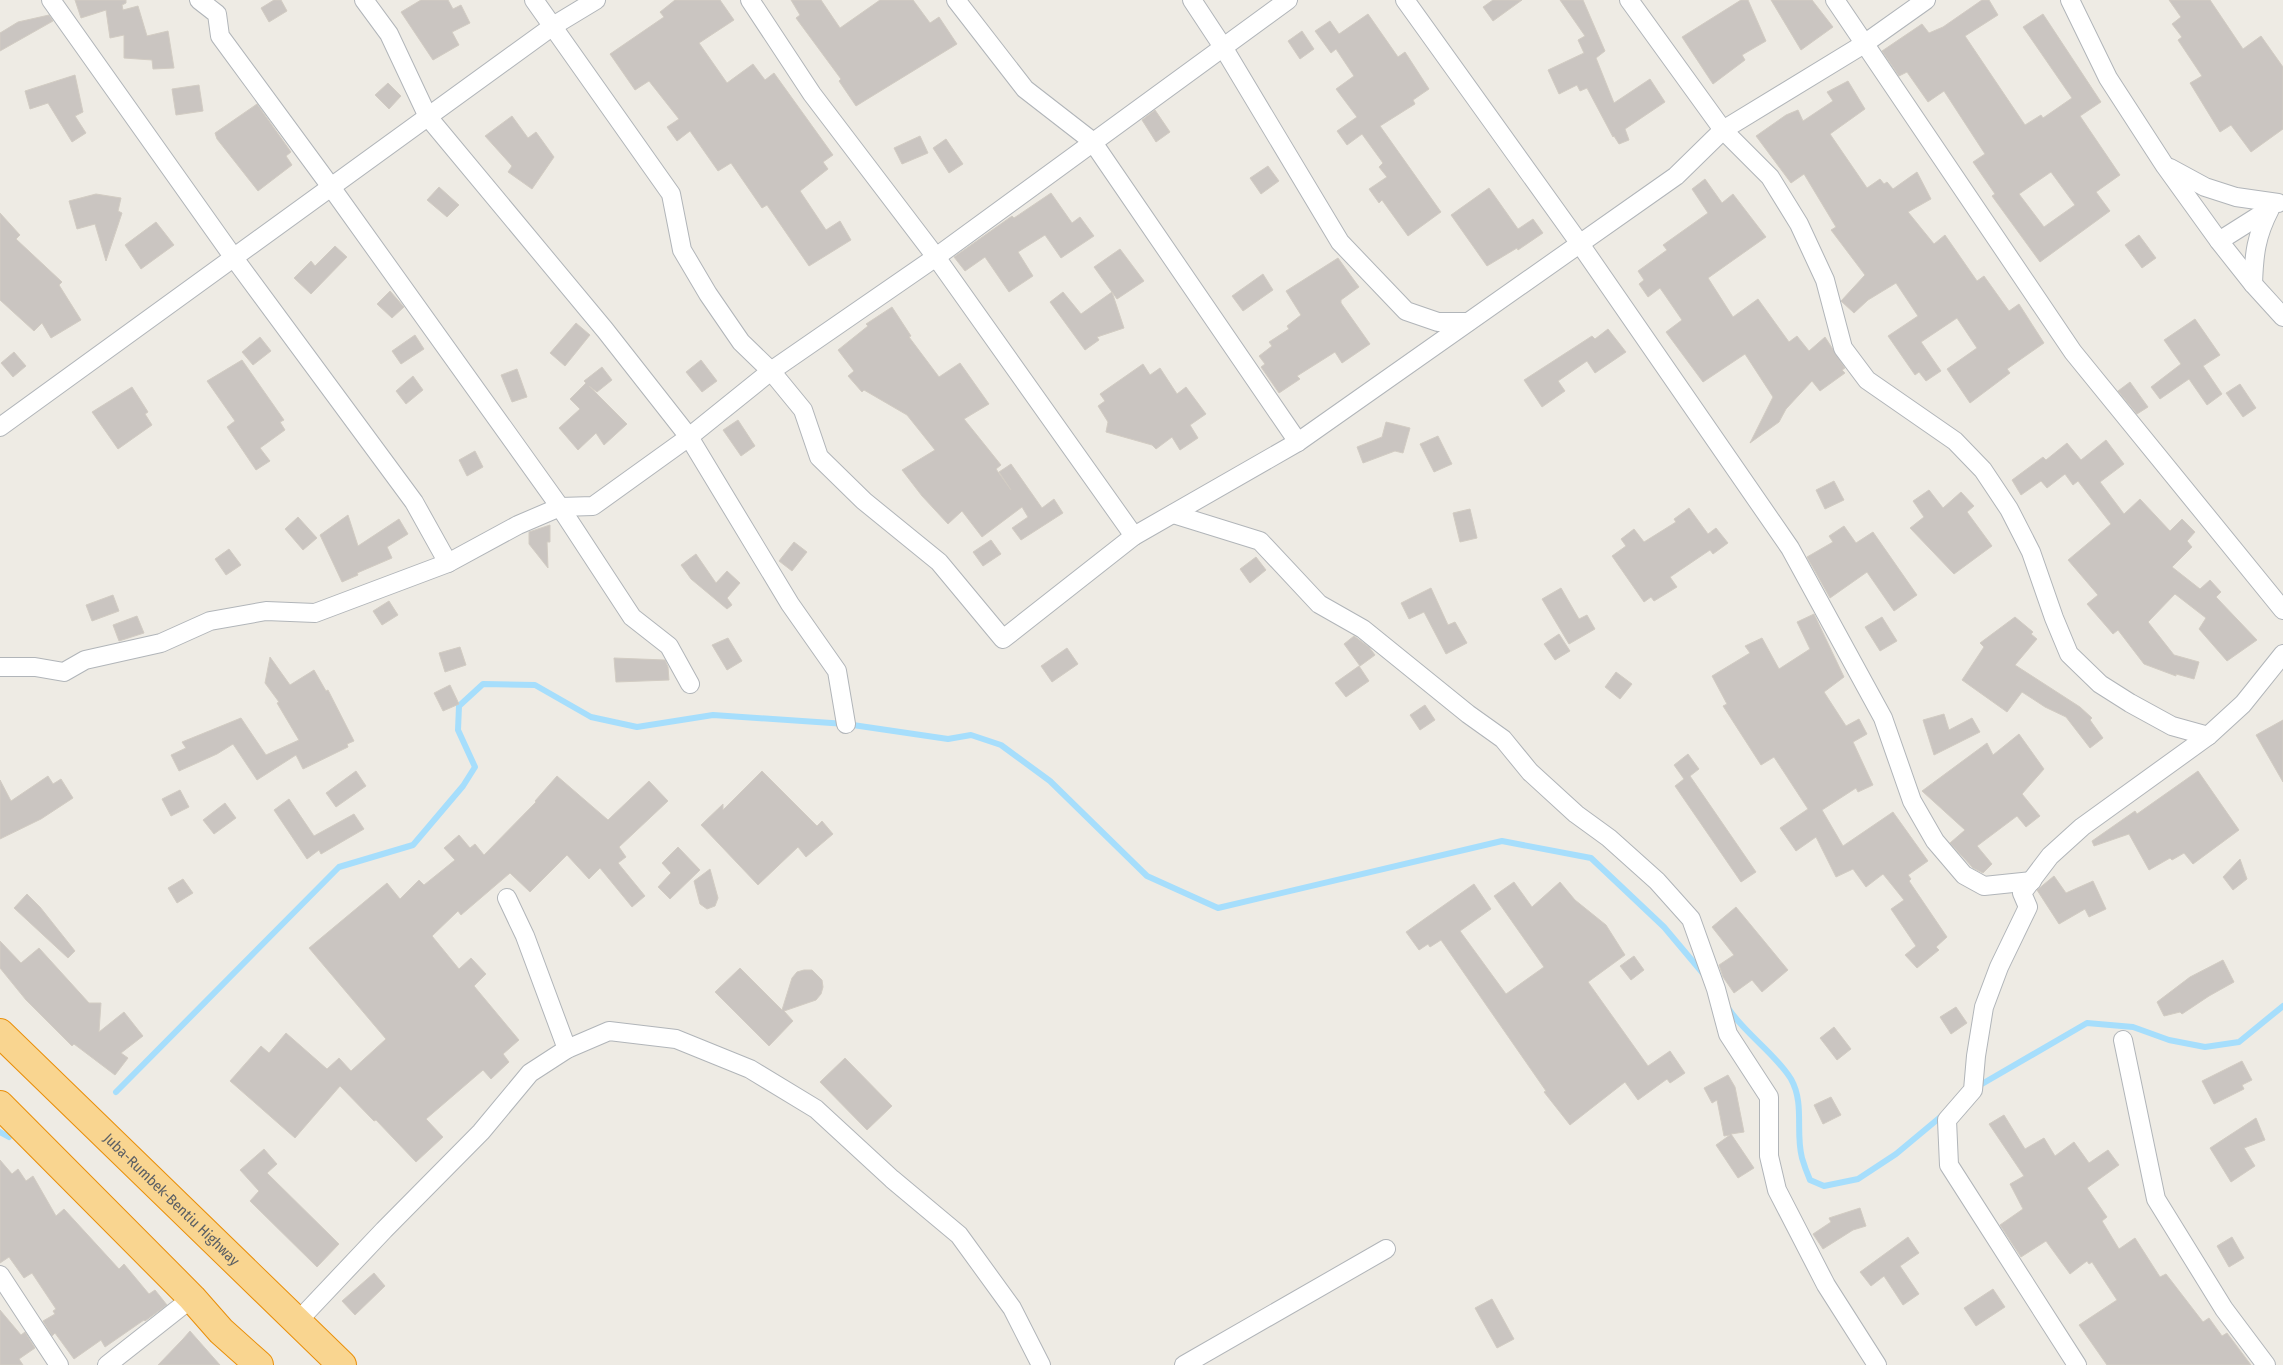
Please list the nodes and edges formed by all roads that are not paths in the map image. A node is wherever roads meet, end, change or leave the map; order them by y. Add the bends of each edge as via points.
1 (51, 0) edge
2 (200, 0) edge
3 (364, 0) edge
4 (534, 0) edge
5 (596, 0) edge
6 (750, 0) edge
7 (956, 0) edge
8 (1192, 0) edge
9 (1288, 0) edge
10 (1405, 0) edge
11 (1629, 0) edge
12 (1835, 0) edge
13 (1926, 0) edge
14 (2070, 0) edge
15 (553, 26) junction
16 (1864, 44) junction
17 (1223, 47) junction
18 (428, 116) junction
19 (1723, 130) junction
20 (1092, 141) junction
21 (2165, 166) junction
22 (331, 187) junction
23 (2277, 204) edge
24 (2219, 241) junction
25 (1580, 244) junction
26 (936, 257) junction
27 (234, 258) junction
28 (2254, 284) junction
29 (2283, 317) edge
30 (1468, 322) junction
31 (771, 372) junction
32 (0, 427) edge
33 (689, 437) junction
34 (1298, 442) junction
35 (560, 507) junction
36 (1173, 514) junction
37 (1134, 536) junction
38 (448, 563) junction
39 (2283, 610) edge
40 (2283, 654) edge
41 (0, 667) edge
42 (690, 684) dead end
43 (846, 724) dead end
44 (2208, 736) junction
45 (2032, 881) junction
46 (507, 898) dead end
47 (0, 1033) edge
48 (2124, 1040) dead end
49 (567, 1049) junction
50 (0, 1105) edge
51 (1386, 1250) dead end
52 (0, 1275) edge
53 (192, 1298) junction
54 (298, 1321) junction
55 (59, 1365) edge
56 (107, 1365) edge
57 (259, 1365) edge
58 (342, 1365) edge
59 (1041, 1365) edge
60 (1184, 1365) edge
61 (1877, 1365) edge
62 (2077, 1365) edge
63 (2266, 1365) edge

1 - 27 street
2 - 22 street via 217,14 220,36
3 - 18 street via 389,34
4 - 15 street
5 - 15 street
6 - 26 street via 812,94
7 - 20 street via 1024,89
8 - 17 street
9 - 17 street
10 - 25 street
11 - 19 street
12 - 16 street
13 - 16 street
14 - 21 street via 2108,78
15 - 18 street
15 - 31 street via 671,194 682,250 708,294 742,342
16 - 19 street
16 - 39 street via 2073,352
17 - 20 street
17 - 30 street via 1340,242 1406,311 1438,322
18 - 22 street
18 - 33 street
19 - 25 street via 1676,176
19 - 44 street via 1770,177 1799,224 1825,280 1843,348 1866,380 1955,441 1983,470 2031,552 2069,654 2100,684 2130,703 2172,726
20 - 26 street
20 - 34 street
21 - 23 street via 2205,187 2236,197
21 - 24 street
22 - 27 street
22 - 35 street
23 - 24 street
23 - 28 street via 2259,229 2254,253
24 - 28 street
25 - 30 street
25 - 45 street via 1790,548 1883,718 1912,801 1935,841 1964,874 1984,886
26 - 31 street
26 - 37 street
27 - 32 street
27 - 38 street via 414,502
28 - 29 street
30 - 34 street
31 - 33 street
31 - 37 street via 803,410 819,457 864,501 939,562 1003,639
33 - 35 street via 593,506
33 - 43 street via 790,604 837,671
34 - 36 street
35 - 38 street via 518,525
35 - 42 street via 632,617 669,646
36 - 37 street
36 - 61 street via 1260,541 1319,604 1363,628 1468,714 1503,738 1530,772 1658,881 1691,919 1728,1034 1769,1097 1769,1156 1777,1190 1826,1284
38 - 41 street via 315,613 266,610 210,621 161,643 85,660 64,672
40 - 44 street via 2243,704
44 - 45 street via 2082,827 2050,856
45 - 62 street via 2022,894 2028,907 1999,966 1984,1007 1973,1090 1947,1120 1949,1165
46 - 49 street
47 - 54 highway, Juba-Rumbek-Bentiu Highway
48 - 63 street via 2156,1199 2224,1309
49 - 54 street via 530,1073 481,1132
49 - 59 street via 609,1031 676,1039 750,1069 816,1109 959,1235 1012,1308
50 - 53 highway
51 - 60 street
52 - 55 street
53 - 56 street
53 - 57 highway via 221,1331
54 - 58 highway, Juba-Rumbek-Bentiu Highway

